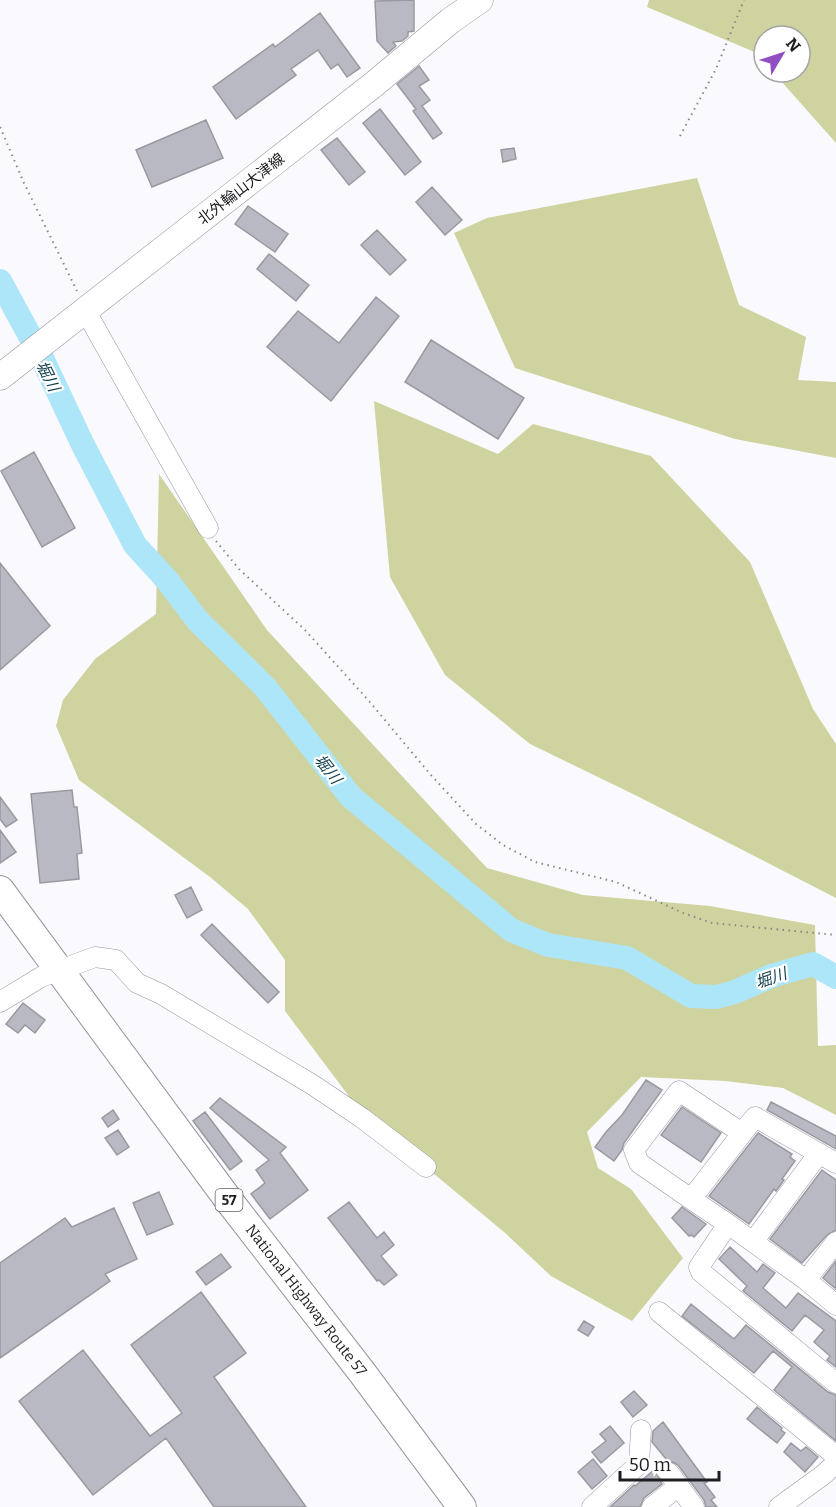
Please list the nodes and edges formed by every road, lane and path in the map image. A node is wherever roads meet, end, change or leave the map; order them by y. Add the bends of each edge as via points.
1 (480, 0) edge
2 (744, 0) edge
3 (0, 127) edge
4 (680, 136) dead end
5 (86, 310) junction
6 (0, 376) edge
7 (208, 528) joint
8 (0, 890) edge
9 (0, 921) edge
10 (836, 935) edge
11 (51, 974) junction
12 (0, 1002) edge
13 (742, 1133) junction
14 (828, 1158) edge
15 (426, 1167) dead end
16 (691, 1199) junction
17 (728, 1224) junction
18 (753, 1242) junction
19 (836, 1242) edge
20 (806, 1280) junction
21 (836, 1305) edge
22 (651, 1309) dead end
23 (836, 1383) edge
24 (641, 1430) dead end
25 (836, 1456) edge
26 (832, 1475) edge
27 (439, 1507) edge
28 (462, 1507) edge
29 (592, 1507) edge
30 (652, 1507) edge
31 (694, 1507) edge
32 (779, 1507) edge

1 - 5 main road, 北外輪山大津線
2 - 4 path via 716,69
3 - 5 path
5 - 6 main road, 北外輪山大津線
5 - 7 street
7 - 10 path via 239,569 305,630 476,824 503,845 535,862 616,882 712,923
8 - 11 highway, National Highway Route 57 / 57
9 - 11 highway, National Highway Route 57 / 57
11 - 12 street
11 - 15 street via 95,957 116,960 136,983 313,1085
11 - 27 highway, National Highway Route 57 / 57 via 220,1218
11 - 28 highway, National Highway Route 57 / 57 via 361,1371
13 - 14 street via 755,1117
13 - 16 street
13 - 16 street via 679,1091 634,1150 639,1163
14 - 18 street
16 - 17 street
17 - 18 street
17 - 23 street via 699,1267 701,1272
18 - 20 street
19 - 20 street
20 - 21 street
22 - 25 street via 675,1340 745,1394 762,1395
24 - 29 street via 639,1464
26 - 32 street
30 - 31 street via 674,1480

